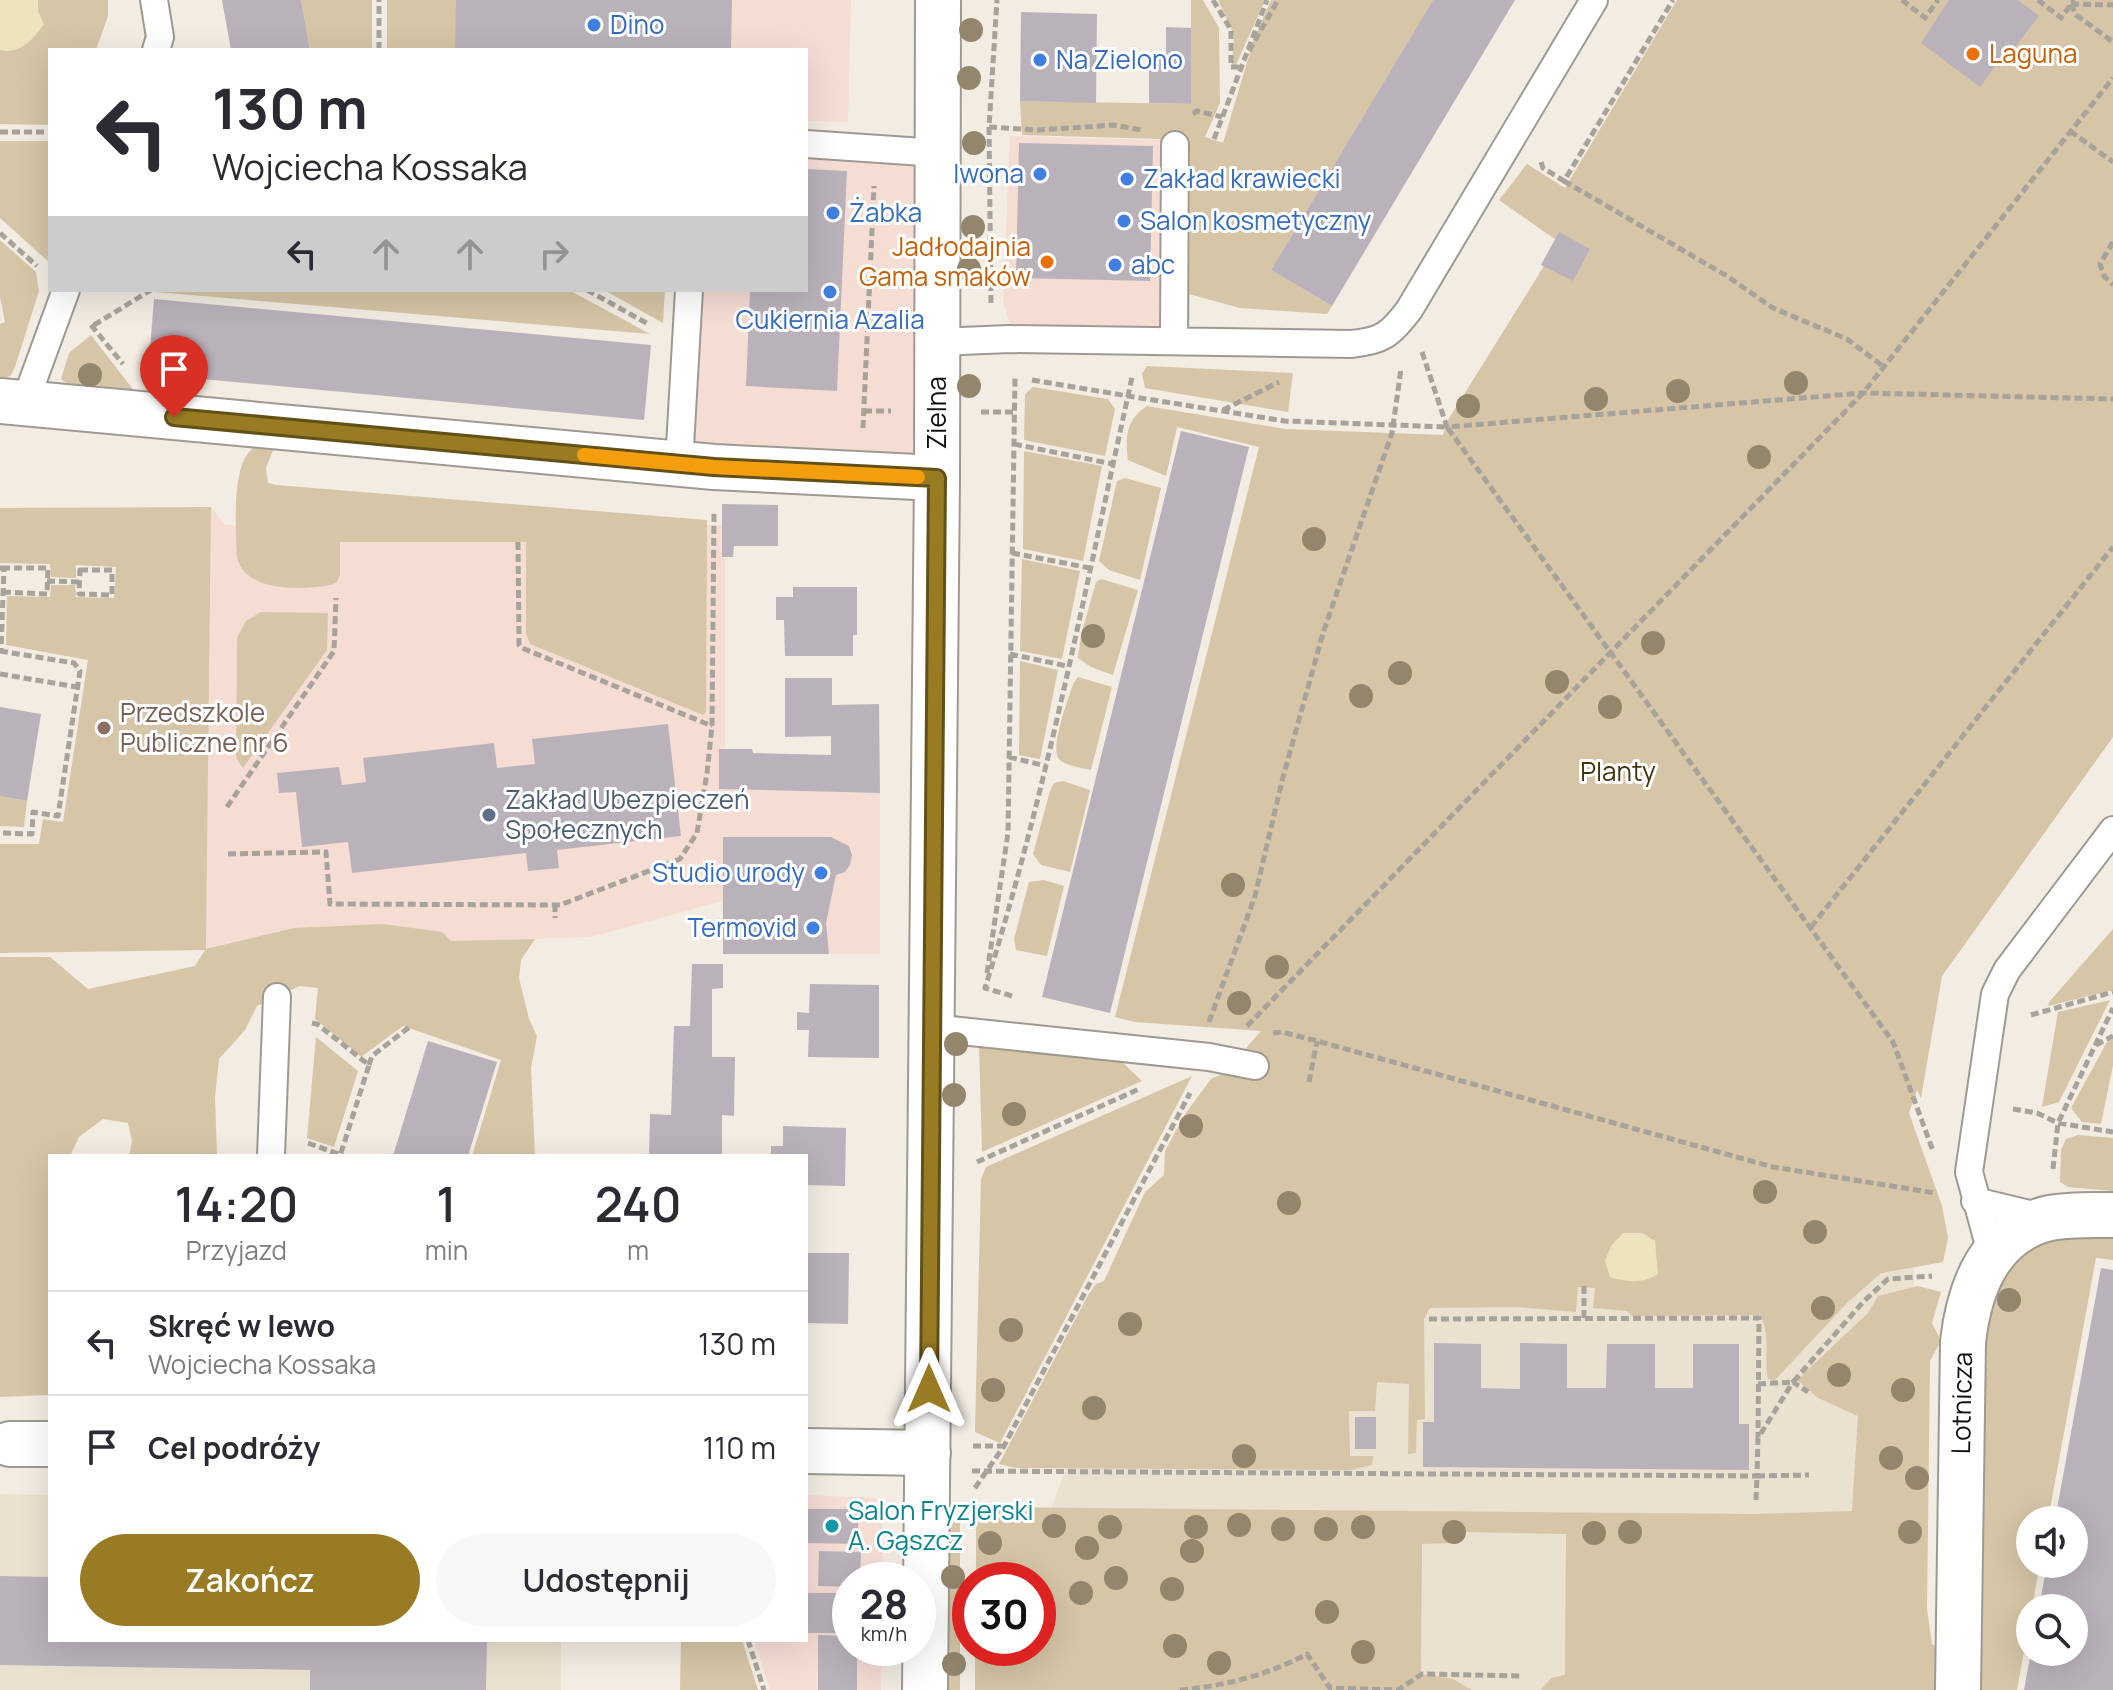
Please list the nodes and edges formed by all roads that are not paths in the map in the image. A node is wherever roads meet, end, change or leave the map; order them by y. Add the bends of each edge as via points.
1 (154, 0) edge
2 (938, 0) edge
3 (1594, 0) edge
4 (157, 48) edge
5 (808, 144) edge
6 (1175, 145) road end
7 (938, 153) junction
8 (66, 292) edge
9 (689, 292) edge
10 (1174, 341) junction
11 (938, 342) junction
12 (12, 401) edge
13 (696, 466) junction
14 (937, 478) junction
15 (2113, 830) edge
16 (277, 1008) road end
17 (932, 1028) junction
18 (1255, 1066) dead end
19 (271, 1154) edge
20 (1975, 1201) junction
21 (2113, 1215) edge
22 (2048, 1218) junction
23 (1992, 1256) junction
24 (808, 1451) edge
25 (928, 1453) junction
26 (925, 1690) edge
27 (1958, 1690) edge

1 - 4 lane
2 - 7 street, Zielna
3 - 10 lane via 1394,329 1376,342 1351,344
5 - 7 lane
6 - 10 lane
7 - 11 street, Zielna
8 - 12 lane
9 - 13 lane
10 - 11 lane
11 - 14 street, Zielna
12 - 13 street
13 - 14 street
14 - 17 street, Zielna
15 - 20 lane via 2007,970 1995,994 1969,1172
16 - 19 lane
17 - 18 lane
17 - 25 street, Zielna
20 - 22 lane
20 - 23 lane
21 - 22 street, Lotnicza
22 - 23 street, Lotnicza
23 - 27 street, Lotnicza via 1975,1282 1963,1342
24 - 25 street
25 - 26 street, Zielna

